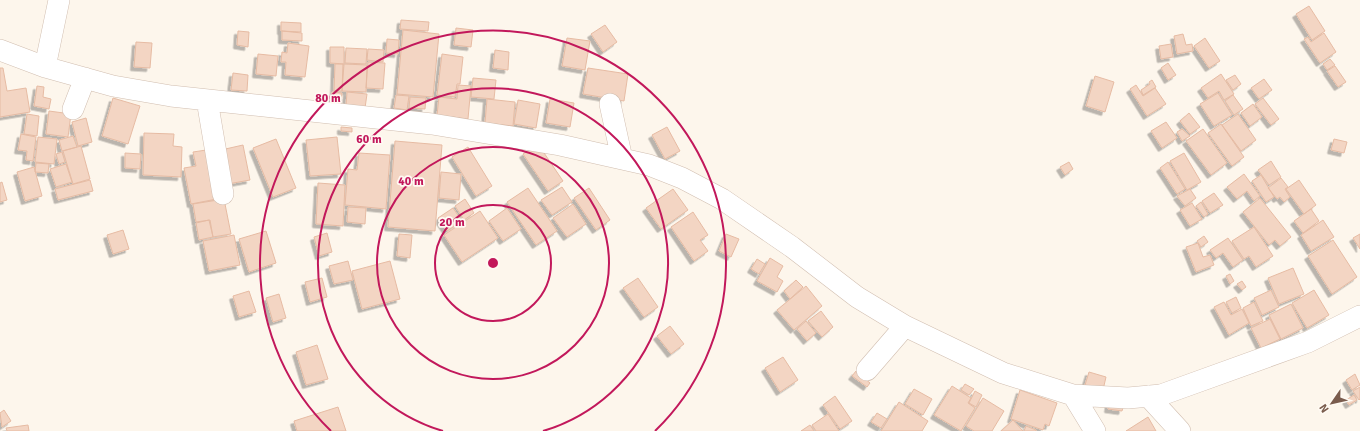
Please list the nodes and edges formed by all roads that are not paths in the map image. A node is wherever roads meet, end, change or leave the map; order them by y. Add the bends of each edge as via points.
1 (59, 0) edge
2 (0, 50) edge
3 (45, 67) junction
4 (85, 78) junction
5 (207, 100) junction
6 (610, 104) dead end
7 (73, 109) dead end
8 (622, 159) junction
9 (223, 194) dead end
10 (1352, 320) edge
11 (905, 326) junction
12 (1310, 353) dead end
13 (867, 370) dead end
14 (1073, 395) junction
15 (1148, 396) junction
16 (1095, 431) edge
17 (1180, 431) edge

1 - 3 street
2 - 3 street
3 - 4 street
4 - 5 street via 113,86
4 - 7 street
5 - 8 street via 432,124 560,145
5 - 9 street
6 - 8 street
8 - 11 street via 649,164 722,199 792,247 857,297
10 - 12 street
10 - 15 street via 1308,342 1161,395
11 - 13 street
11 - 14 street via 1003,373
14 - 15 street via 1128,398
14 - 16 street
15 - 17 street

